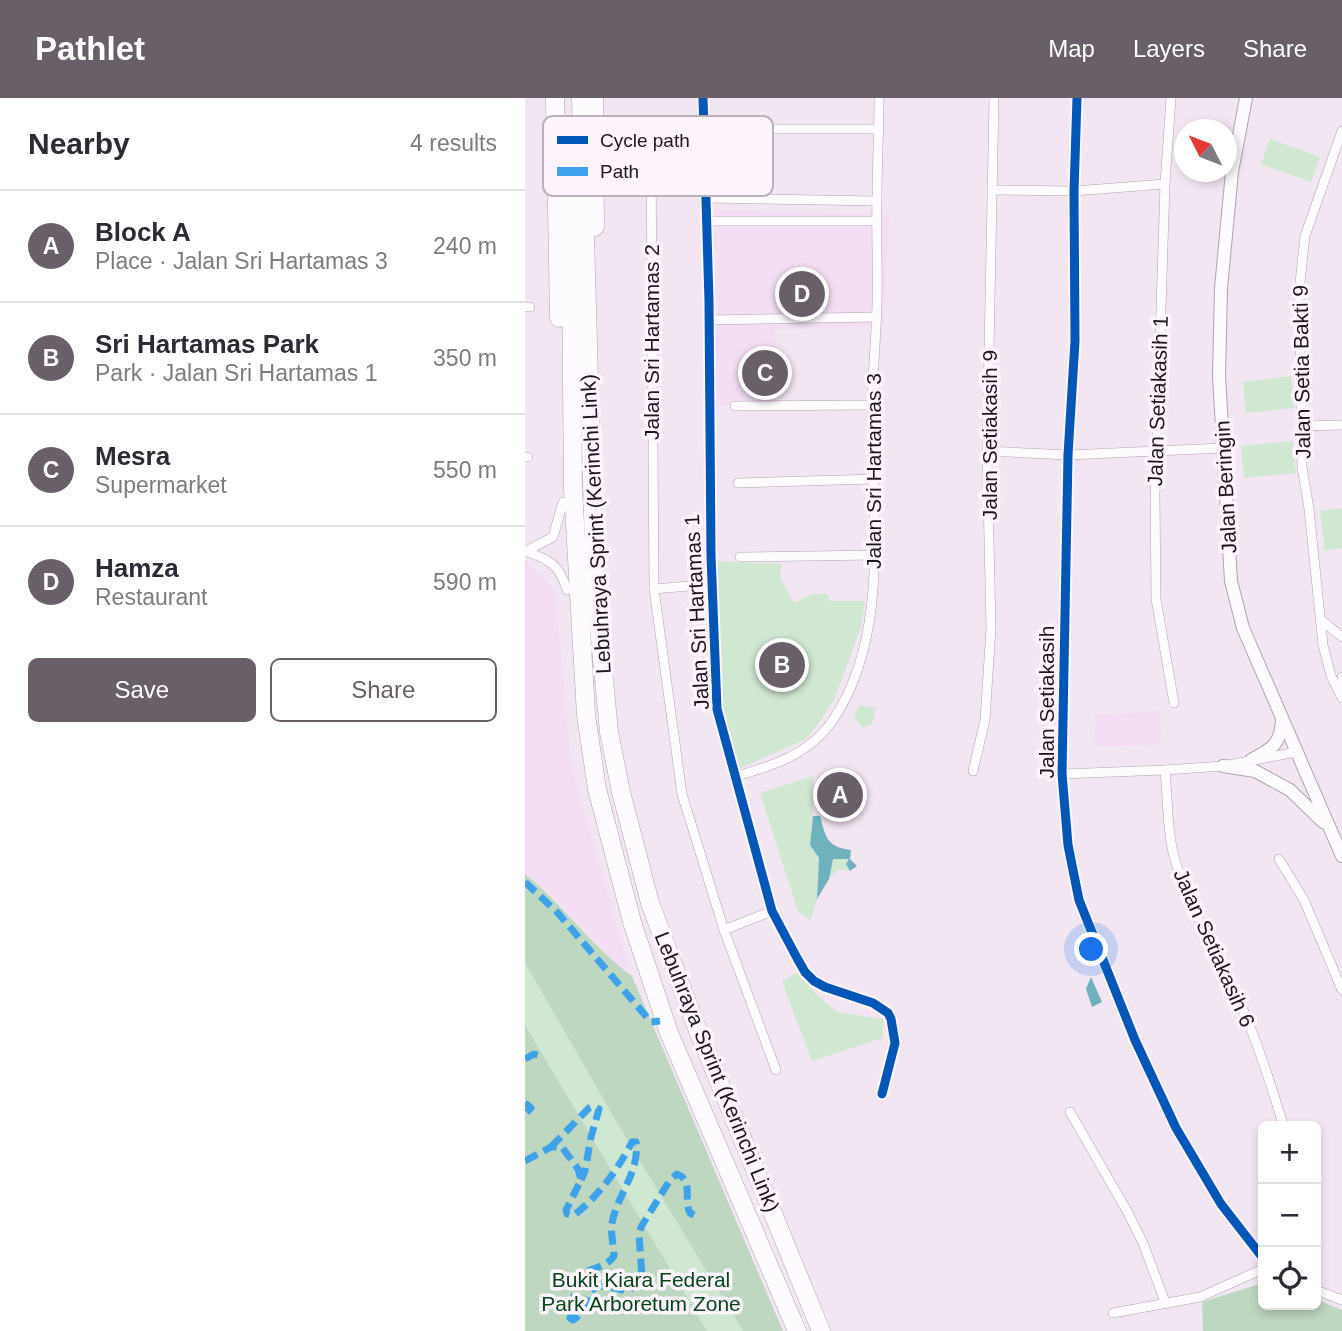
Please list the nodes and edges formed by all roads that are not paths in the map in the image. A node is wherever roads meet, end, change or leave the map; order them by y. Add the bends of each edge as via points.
1 (555, 98) edge
2 (569, 98) edge
3 (581, 98) edge
4 (594, 98) edge
5 (703, 98) edge
6 (879, 98) edge
7 (994, 98) edge
8 (1077, 98) edge
9 (1171, 98) edge
10 (1246, 98) edge
11 (555, 116) edge
12 (570, 116) edge
13 (580, 116) edge
14 (594, 116) edge
15 (704, 116) edge
16 (773, 129) edge
17 (879, 129) junction
18 (1342, 131) edge
19 (1165, 184) junction
20 (992, 190) junction
21 (1074, 191) junction
22 (557, 196) edge
23 (576, 196) edge
24 (576, 196) edge
25 (594, 196) edge
26 (652, 196) edge
27 (707, 198) joint
28 (576, 200) junction
29 (877, 201) junction
30 (877, 220) junction
31 (707, 221) junction
32 (877, 317) junction
33 (710, 320) junction
34 (872, 405) junction
35 (735, 406) dead end
36 (1342, 425) edge
37 (1301, 426) junction
38 (1223, 448) junction
39 (1157, 450) junction
40 (987, 451) junction
41 (1068, 455) junction
42 (874, 479) junction
43 (738, 483) dead end
44 (563, 502) junction
45 (594, 532) junction
46 (525, 551) edge
47 (874, 555) junction
48 (740, 557) dead end
49 (712, 584) junction
50 (654, 589) junction
51 (567, 590) junction
52 (1320, 619) junction
53 (1342, 637) edge
54 (1342, 677) edge
55 (1342, 690) edge
56 (1342, 698) edge
57 (1174, 703) dead end
58 (1282, 717) junction
59 (1296, 752) junction
60 (1251, 760) junction
61 (1223, 766) junction
62 (973, 771) dead end
63 (1165, 771) junction
64 (1062, 774) junction
65 (734, 777) junction
66 (597, 789) junction
67 (1328, 827) junction
68 (1342, 856) edge
69 (1279, 859) dead end
70 (772, 911) junction
71 (724, 930) junction
72 (1342, 989) edge
73 (776, 1070) dead end
74 (882, 1094) dead end
75 (1070, 1112) dead end
76 (1282, 1121) dead end
77 (1258, 1252) edge
78 (1258, 1271) edge
79 (1321, 1292) edge
80 (1342, 1300) edge
81 (1165, 1302) junction
82 (1113, 1313) dead end
83 (797, 1331) edge
84 (821, 1331) edge

1 - 11 highway
2 - 12 highway, Lebuhraya Sprint (Kerinchi Link)
3 - 13 highway, Lebuhraya Sprint (Kerinchi Link)
4 - 14 highway
5 - 15 street, Jalan Sri Hartamas 1
6 - 17 street, Jalan Sri Hartamas 3
7 - 20 street, Jalan Setiakasih 9
8 - 21 street, Jalan Setiakasih
9 - 19 street, Jalan Setiakasih 1
10 - 38 street, Jalan Beringin via 1232,172 1221,288
16 - 17 street
17 - 29 street, Jalan Sri Hartamas 3
18 - 37 street, Jalan Setia Bakti 9 via 1305,236 1299,292
19 - 21 street
19 - 39 street, Jalan Setiakasih 1
20 - 21 street
20 - 40 street, Jalan Setiakasih 9
21 - 41 street, Jalan Setiakasih via 1075,341
22 - 44 highway
23 - 28 highway, Lebuhraya Sprint (Kerinchi Link)
24 - 28 highway, Lebuhraya Sprint (Kerinchi Link)
25 - 45 highway
26 - 50 street, Jalan Sri Hartamas 2
27 - 29 street
27 - 31 street, Jalan Sri Hartamas 1
28 - 45 highway, Lebuhraya Sprint (Kerinchi Link)
28 - 66 highway, Lebuhraya Sprint (Kerinchi Link) via 573,489 585,703
29 - 30 street, Jalan Sri Hartamas 3
30 - 31 street
30 - 32 street, Jalan Sri Hartamas 3
31 - 33 street, Jalan Sri Hartamas 1
32 - 33 street
32 - 34 street, Jalan Sri Hartamas 3
33 - 49 street, Jalan Sri Hartamas 1
34 - 35 street
34 - 42 street, Jalan Sri Hartamas 3
36 - 37 street
37 - 52 street, Jalan Setia Bakti 9
38 - 39 street
38 - 58 street, Jalan Beringin via 1231,581 1244,628
39 - 41 street
39 - 57 street, Jalan Setiakasih 1 via 1156,599
40 - 41 street
40 - 62 street, Jalan Setiakasih 9 via 991,628 985,720
41 - 64 street, Jalan Setiakasih
42 - 43 street
42 - 47 street, Jalan Sri Hartamas 3
44 - 46 street via 553,537
44 - 51 highway
45 - 84 highway, Lebuhraya Sprint (Kerinchi Link) via 610,732 650,903
46 - 51 street via 554,564
47 - 48 street
47 - 65 street, Jalan Sri Hartamas 3 via 868,630 856,673 837,713 805,749 777,764
49 - 50 street
49 - 65 street, Jalan Sri Hartamas 1 via 717,709
50 - 71 street, Jalan Sri Hartamas 2 via 682,794
51 - 66 highway via 573,685 585,761
52 - 53 street
52 - 56 street, Jalan Setia Bakti 9 via 1328,666
54 - 55 street
58 - 59 street, Jalan Beringin
58 - 60 street via 1273,748
59 - 60 street
59 - 67 street, Jalan Beringin
60 - 61 street
61 - 63 street
61 - 67 street via 1255,771 1290,790
63 - 64 street
63 - 76 street, Jalan Setiakasih 6 via 1175,860 1200,926 1229,978 1261,1055
64 - 77 street, Jalan Setiakasih via 1068,845 1079,900 1135,1040 1175,1128 1221,1204
65 - 70 street, Jalan Sri Hartamas 1
66 - 83 highway, Lebuhraya Sprint (Kerinchi Link) via 632,922 669,1033
67 - 68 street, Jalan Beringin
69 - 72 street via 1304,900
70 - 71 street
70 - 74 street, Jalan Sri Hartamas 1 via 814,981 888,1013 895,1043
71 - 73 street, Jalan Sri Hartamas 2
75 - 81 street via 1143,1243
78 - 81 street via 1200,1297
79 - 80 street
81 - 82 street

